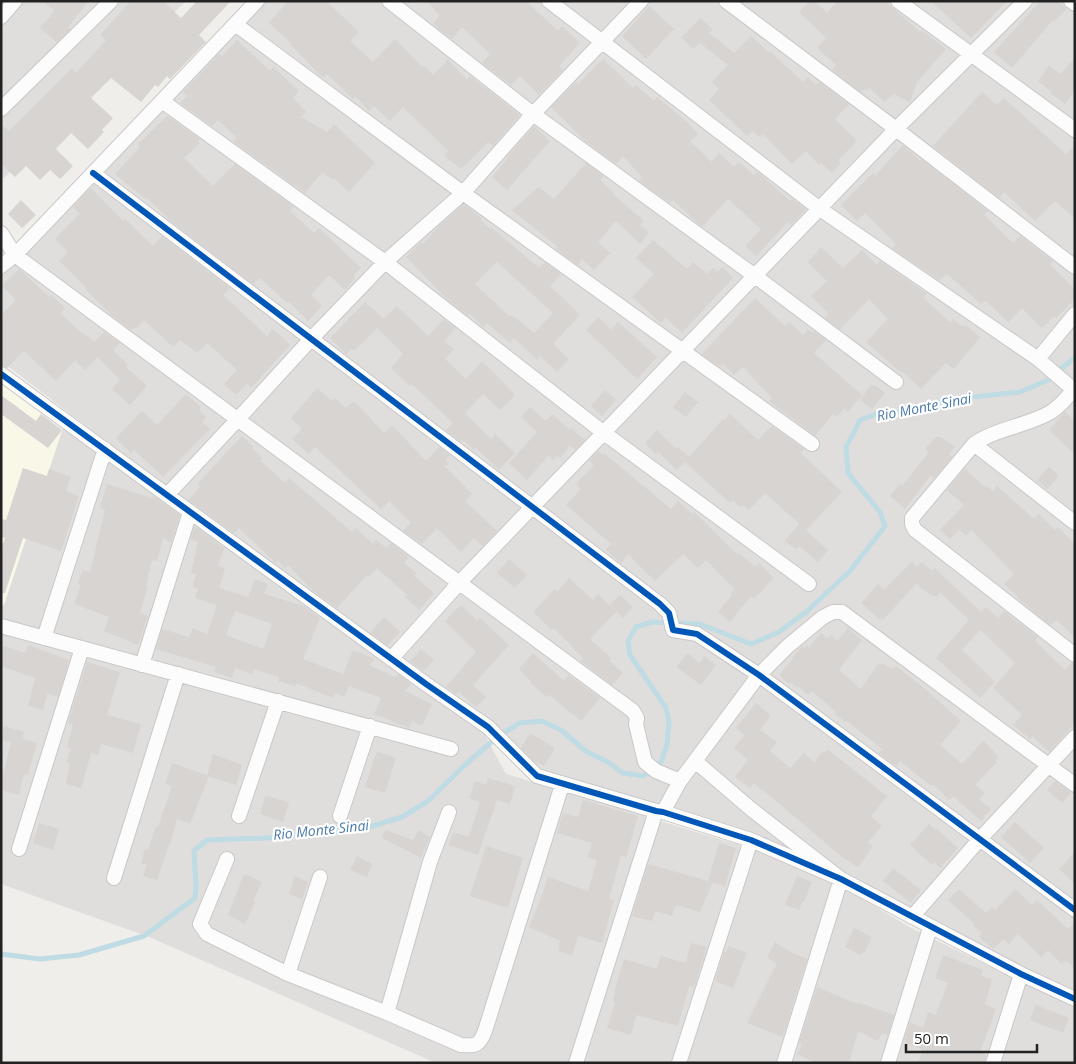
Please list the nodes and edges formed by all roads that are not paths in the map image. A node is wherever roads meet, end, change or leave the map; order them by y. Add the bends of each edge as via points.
1 (15, 1) edge
2 (110, 1) edge
3 (257, 1) edge
4 (389, 1) edge
5 (549, 1) edge
6 (641, 1) edge
7 (726, 1) edge
8 (898, 1) edge
9 (1025, 1) edge
10 (1071, 1) edge
11 (1075, 4) edge
12 (1, 17) edge
13 (235, 24) junction
14 (602, 41) junction
15 (970, 55) junction
16 (162, 101) junction
17 (1, 109) edge
18 (533, 114) junction
19 (896, 129) junction
20 (1075, 130) edge
21 (93, 173) junction
22 (463, 193) junction
23 (820, 209) junction
24 (1, 234) edge
25 (15, 255) junction
26 (385, 262) junction
27 (1, 266) edge
28 (1075, 267) edge
29 (755, 276) junction
30 (1075, 314) edge
31 (311, 339) junction
32 (684, 350) junction
33 (1043, 362) junction
34 (1, 374) edge
35 (896, 382) dead end
36 (1074, 390) edge
37 (238, 419) junction
38 (604, 433) junction
39 (812, 444) dead end
40 (974, 444) junction
41 (105, 449) junction
42 (166, 495) junction
43 (532, 507) junction
44 (190, 512) junction
45 (1075, 523) edge
46 (460, 582) junction
47 (809, 584) dead end
48 (1, 626) edge
49 (44, 638) junction
50 (82, 648) junction
51 (1075, 654) edge
52 (391, 658) junction
53 (142, 665) junction
54 (178, 674) junction
55 (759, 675) junction
56 (278, 701) junction
57 (370, 726) junction
58 (1075, 737) edge
59 (451, 749) dead end
60 (695, 761) junction
61 (1049, 766) junction
62 (680, 781) junction
63 (562, 785) junction
64 (1075, 785) edge
65 (449, 812) dead end
66 (659, 812) junction
67 (239, 816) dead end
68 (340, 816) dead end
69 (751, 840) junction
70 (979, 840) junction
71 (18, 849) dead end
72 (227, 859) dead end
73 (320, 877) dead end
74 (114, 878) dead end
75 (841, 879) junction
76 (1075, 910) edge
77 (912, 917) junction
78 (930, 928) junction
79 (288, 974) junction
80 (1021, 974) junction
81 (1075, 999) edge
82 (387, 1013) junction
83 (576, 1063) edge
84 (679, 1063) edge
85 (784, 1063) edge
86 (888, 1063) edge
87 (993, 1063) edge

1 - 12 street
2 - 17 street
3 - 13 street
4 - 18 street
5 - 14 street
6 - 14 street
7 - 19 street
8 - 15 street
9 - 15 street
10 - 11 street
13 - 16 street
13 - 22 street
14 - 18 street
14 - 23 street
15 - 19 street
15 - 20 street
16 - 21 street
16 - 26 street
18 - 22 street
18 - 29 street
19 - 23 street
19 - 28 street
21 - 25 street
21 - 31 street
22 - 26 street
22 - 32 street
23 - 29 street
23 - 33 street
24 - 25 street
25 - 27 street
25 - 37 street
26 - 31 street
26 - 38 street
29 - 32 street
29 - 35 street
30 - 33 street
31 - 37 street
31 - 43 street
32 - 38 street
32 - 39 street
33 - 36 street
34 - 41 street
36 - 40 street via 1051,412 984,436
37 - 42 street
37 - 46 street
38 - 43 street
38 - 47 street
40 - 45 street
40 - 51 street via 912,518 912,524 915,530
41 - 42 street
41 - 49 street
42 - 44 street
43 - 46 street
43 - 55 street via 660,604 669,614 673,630 697,634
44 - 52 street
44 - 53 street
46 - 52 street
46 - 62 street via 633,711 645,762 656,771
48 - 49 street
49 - 50 street
50 - 53 street
50 - 71 street
52 - 63 street via 488,727 537,776
53 - 54 street
54 - 56 street
54 - 74 street
55 - 60 street
55 - 61 street via 823,617 842,612
55 - 70 street
56 - 57 street
56 - 67 street
57 - 59 street
57 - 68 street
58 - 61 street
60 - 62 street
60 - 75 street
61 - 64 street
61 - 70 street
62 - 66 street
63 - 66 street
63 - 82 street via 481,1040 475,1046 461,1045
65 - 82 street via 430,862
66 - 69 street
66 - 83 street
69 - 75 street
69 - 84 street
70 - 76 street
70 - 77 street
72 - 79 street via 200,924 203,930
73 - 79 street
75 - 77 street
75 - 85 street
77 - 78 street
78 - 80 street
78 - 86 street
79 - 82 street
80 - 81 street
80 - 87 street

